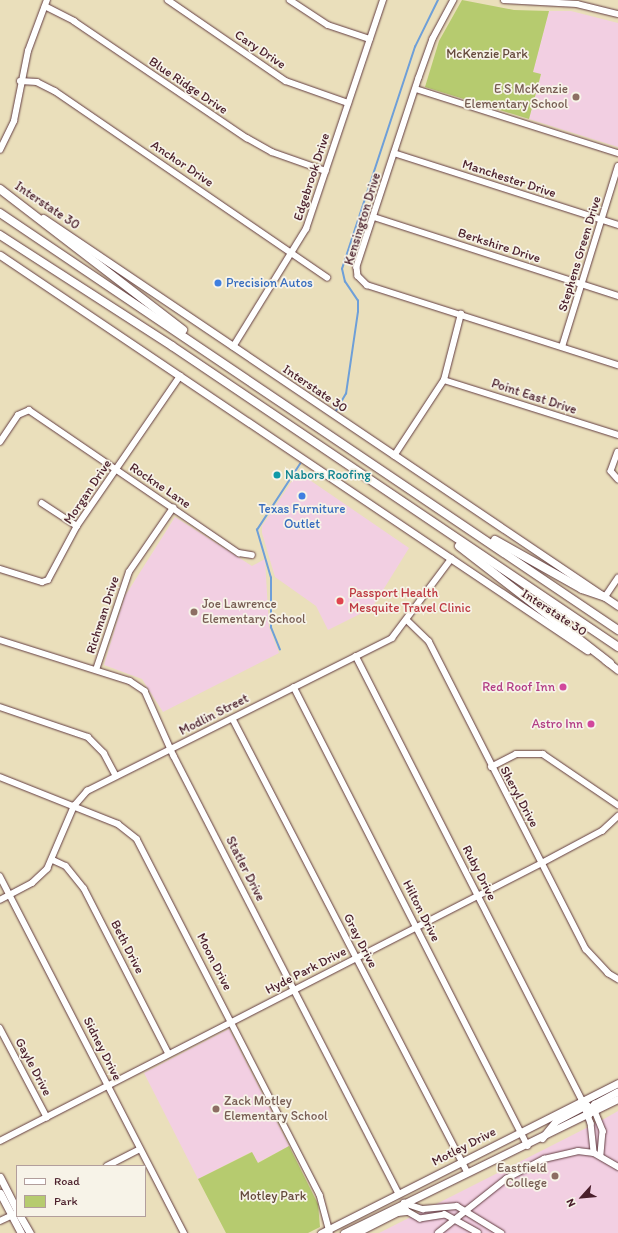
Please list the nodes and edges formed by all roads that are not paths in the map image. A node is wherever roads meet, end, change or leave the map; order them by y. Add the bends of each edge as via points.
1 (168, 0) edge
2 (290, 0) edge
3 (383, 0) edge
4 (454, 0) edge
5 (504, 0) edge
6 (46, 3) edge
7 (618, 14) edge
8 (370, 39) junction
9 (20, 81) junction
10 (416, 89) junction
11 (348, 103) junction
12 (0, 150) edge
13 (394, 153) junction
14 (618, 153) edge
15 (618, 166) edge
16 (326, 171) junction
17 (0, 189) edge
18 (0, 213) edge
19 (374, 218) junction
20 (603, 220) junction
21 (618, 225) edge
22 (0, 235) edge
23 (293, 253) junction
24 (0, 255) edge
25 (327, 276) dead end
26 (582, 285) junction
27 (618, 296) edge
28 (461, 314) junction
29 (233, 347) junction
30 (562, 348) junction
31 (220, 361) junction
32 (618, 365) edge
33 (180, 376) junction
34 (444, 380) junction
35 (618, 435) edge
36 (0, 442) edge
37 (618, 452) edge
38 (394, 456) junction
39 (117, 470) junction
40 (618, 479) edge
41 (42, 503) dead end
42 (173, 508) junction
43 (449, 515) junction
44 (426, 518) junction
45 (77, 526) junction
46 (252, 555) dead end
47 (451, 559) junction
48 (0, 569) edge
49 (618, 578) edge
50 (605, 597) junction
51 (618, 606) edge
52 (408, 621) junction
53 (618, 630) edge
54 (0, 640) edge
55 (618, 647) edge
56 (356, 656) junction
57 (610, 663) junction
58 (96, 670) junction
59 (618, 670) edge
60 (294, 687) junction
61 (0, 707) edge
62 (232, 718) junction
63 (172, 749) junction
64 (491, 767) junction
65 (116, 776) junction
66 (0, 777) edge
67 (74, 806) junction
68 (618, 806) edge
69 (618, 816) edge
70 (53, 860) junction
71 (542, 863) junction
72 (0, 876) edge
73 (10, 895) junction
74 (478, 896) junction
75 (0, 900) edge
76 (417, 927) junction
77 (356, 958) junction
78 (618, 979) edge
79 (294, 990) junction
80 (232, 1022) junction
81 (0, 1028) edge
82 (169, 1054) junction
83 (618, 1083) edge
84 (108, 1085) junction
85 (618, 1091) edge
86 (618, 1099) edge
87 (582, 1100) junction
88 (594, 1108) junction
89 (588, 1115) junction
90 (47, 1117) junction
91 (521, 1132) junction
92 (542, 1138) junction
93 (0, 1141) edge
94 (528, 1146) junction
95 (140, 1149) junction
96 (594, 1153) junction
97 (601, 1155) junction
98 (462, 1162) junction
99 (109, 1165) edge
100 (618, 1166) edge
101 (468, 1174) junction
102 (0, 1177) edge
103 (0, 1193) edge
104 (399, 1193) junction
105 (404, 1203) junction
106 (406, 1211) junction
107 (15, 1212) edge
108 (469, 1212) junction
109 (16, 1217) edge
110 (21, 1217) edge
111 (457, 1220) junction
112 (0, 1221) edge
113 (326, 1232) edge
114 (21, 1233) edge
115 (30, 1233) edge
116 (184, 1233) edge
117 (345, 1233) edge
118 (438, 1233) edge
119 (478, 1233) edge
120 (501, 1233) edge

1 - 11 street, Cary Drive via 286,81
2 - 8 street via 328,25
3 - 8 street, Edgebrook Drive
4 - 10 street, Kensington Drive via 433,40
5 - 7 street via 577,4
6 - 9 street
6 - 16 street, Blue Ridge Drive via 246,138 272,152
8 - 11 street, Edgebrook Drive
9 - 12 street via 18,108
9 - 23 street, Anchor Drive via 37,82 55,91
10 - 13 street, Kensington Drive
10 - 14 street
11 - 16 street, Edgebrook Drive
13 - 19 street, Kensington Drive
13 - 20 street, Manchester Drive
15 - 20 street, Stephens Green Drive
16 - 23 street, Edgebrook Drive via 306,229
17 - 29 main road, Interstate 30
17 - 31 highway
18 - 31 highway
19 - 26 street, Berkshire Drive
19 - 28 street, Kensington Drive via 357,269 362,281
20 - 21 street, Manchester Drive
20 - 26 street, Stephens Green Drive
22 - 44 highway via 172,346
23 - 25 street, Anchor Drive
23 - 29 street, Edgebrook Drive
24 - 33 main road, Interstate 30
26 - 27 street, Berkshire Drive
26 - 30 street, Stephens Green Drive
28 - 30 street, Kensington Drive
28 - 34 street
29 - 38 main road, Interstate 30
30 - 32 street, Kensington Drive
31 - 43 highway
33 - 39 street, Morgan Drive
33 - 47 main road, Interstate 30
34 - 35 street, Point East Drive
34 - 38 street
36 - 39 street, Rockne Lane via 18,415 29,410
37 - 40 street via 612,471
38 - 50 main road, Interstate 30
39 - 42 street, Rockne Lane
39 - 45 street, Morgan Drive
41 - 45 street
42 - 46 street, Rockne Lane via 239,554
42 - 58 street, Richman Drive via 129,572
43 - 50 highway via 582,589
43 - 53 highway
44 - 55 highway
44 - 57 highway
45 - 48 street, Morgan Drive via 48,580 42,582
47 - 52 street, Modlin Street
47 - 57 main road, Interstate 30
49 - 50 street
50 - 51 main road, Interstate 30
52 - 56 street, Modlin Street via 392,638
52 - 64 street, Sheryl Drive via 428,641
54 - 58 street, Statler Drive
56 - 60 street, Modlin Street
56 - 74 street, Ruby Drive
57 - 59 main road, Interstate 30
58 - 63 street, Statler Drive via 140,686
60 - 62 street, Modlin Street
60 - 76 street, Hilton Drive
61 - 65 street via 88,737 104,753
62 - 63 street, Modlin Street
62 - 77 street, Gray Drive
63 - 65 street, Modlin Street
63 - 79 street, Statler Drive
64 - 68 street via 516,754 543,754
64 - 71 street, Sheryl Drive
65 - 67 street, Modlin Street via 87,791
66 - 67 street, Moon Drive
67 - 70 street, Modlin Street
67 - 80 street, Moon Drive via 118,824 137,839
69 - 71 street, Hyde Park Drive via 602,831
70 - 73 street, Modlin Street via 38,878
70 - 82 street, Beth Drive via 66,866 84,888
71 - 74 street, Hyde Park Drive
71 - 78 street, Sheryl Drive via 586,949
72 - 73 street, Sidney Drive
73 - 75 street, Modlin Street
73 - 84 street, Sidney Drive
74 - 76 street, Hyde Park Drive
74 - 87 street, Ruby Drive
76 - 77 street, Hyde Park Drive
76 - 91 street, Hilton Drive
77 - 79 street, Hyde Park Drive
77 - 98 street, Gray Drive
79 - 80 street, Hyde Park Drive
79 - 104 street, Statler Drive
80 - 82 street, Hyde Park Drive
80 - 113 street, Moon Drive via 320,1195
81 - 90 street, Gayle Drive
82 - 84 street, Hyde Park Drive
83 - 87 main road, Motley Drive
84 - 90 street, Hyde Park Drive
84 - 95 street, Sidney Drive
85 - 88 main road
86 - 88 main road, Motley Drive
87 - 88 street
87 - 89 street, Ruby Drive
87 - 91 main road, Motley Drive
87 - 92 main road via 582,1107 556,1121
88 - 89 main road, Motley Drive
88 - 97 street via 603,1131
89 - 92 main road, Motley Drive
89 - 96 street, Ruby Drive
90 - 93 street, Hyde Park Drive
91 - 94 street, Hilton Drive
91 - 98 main road, Motley Drive
92 - 94 main road, Motley Drive
94 - 101 main road, Motley Drive
95 - 99 street
95 - 116 street, Sidney Drive
96 - 97 street
96 - 108 street via 564,1154 524,1167
97 - 100 street
98 - 101 street, Gray Drive
98 - 104 main road, Motley Drive
101 - 105 main road, Motley Drive
102 - 107 main road
103 - 107 main road
104 - 105 main road
104 - 113 main road, Motley Drive
105 - 106 street
105 - 108 street via 423,1209 458,1206
105 - 117 main road, Motley Drive
106 - 111 street via 427,1220 445,1215
106 - 117 main road via 397,1212 360,1232
107 - 112 street
108 - 111 street
108 - 120 street
109 - 114 main road
110 - 115 main road
111 - 118 street
111 - 119 street

